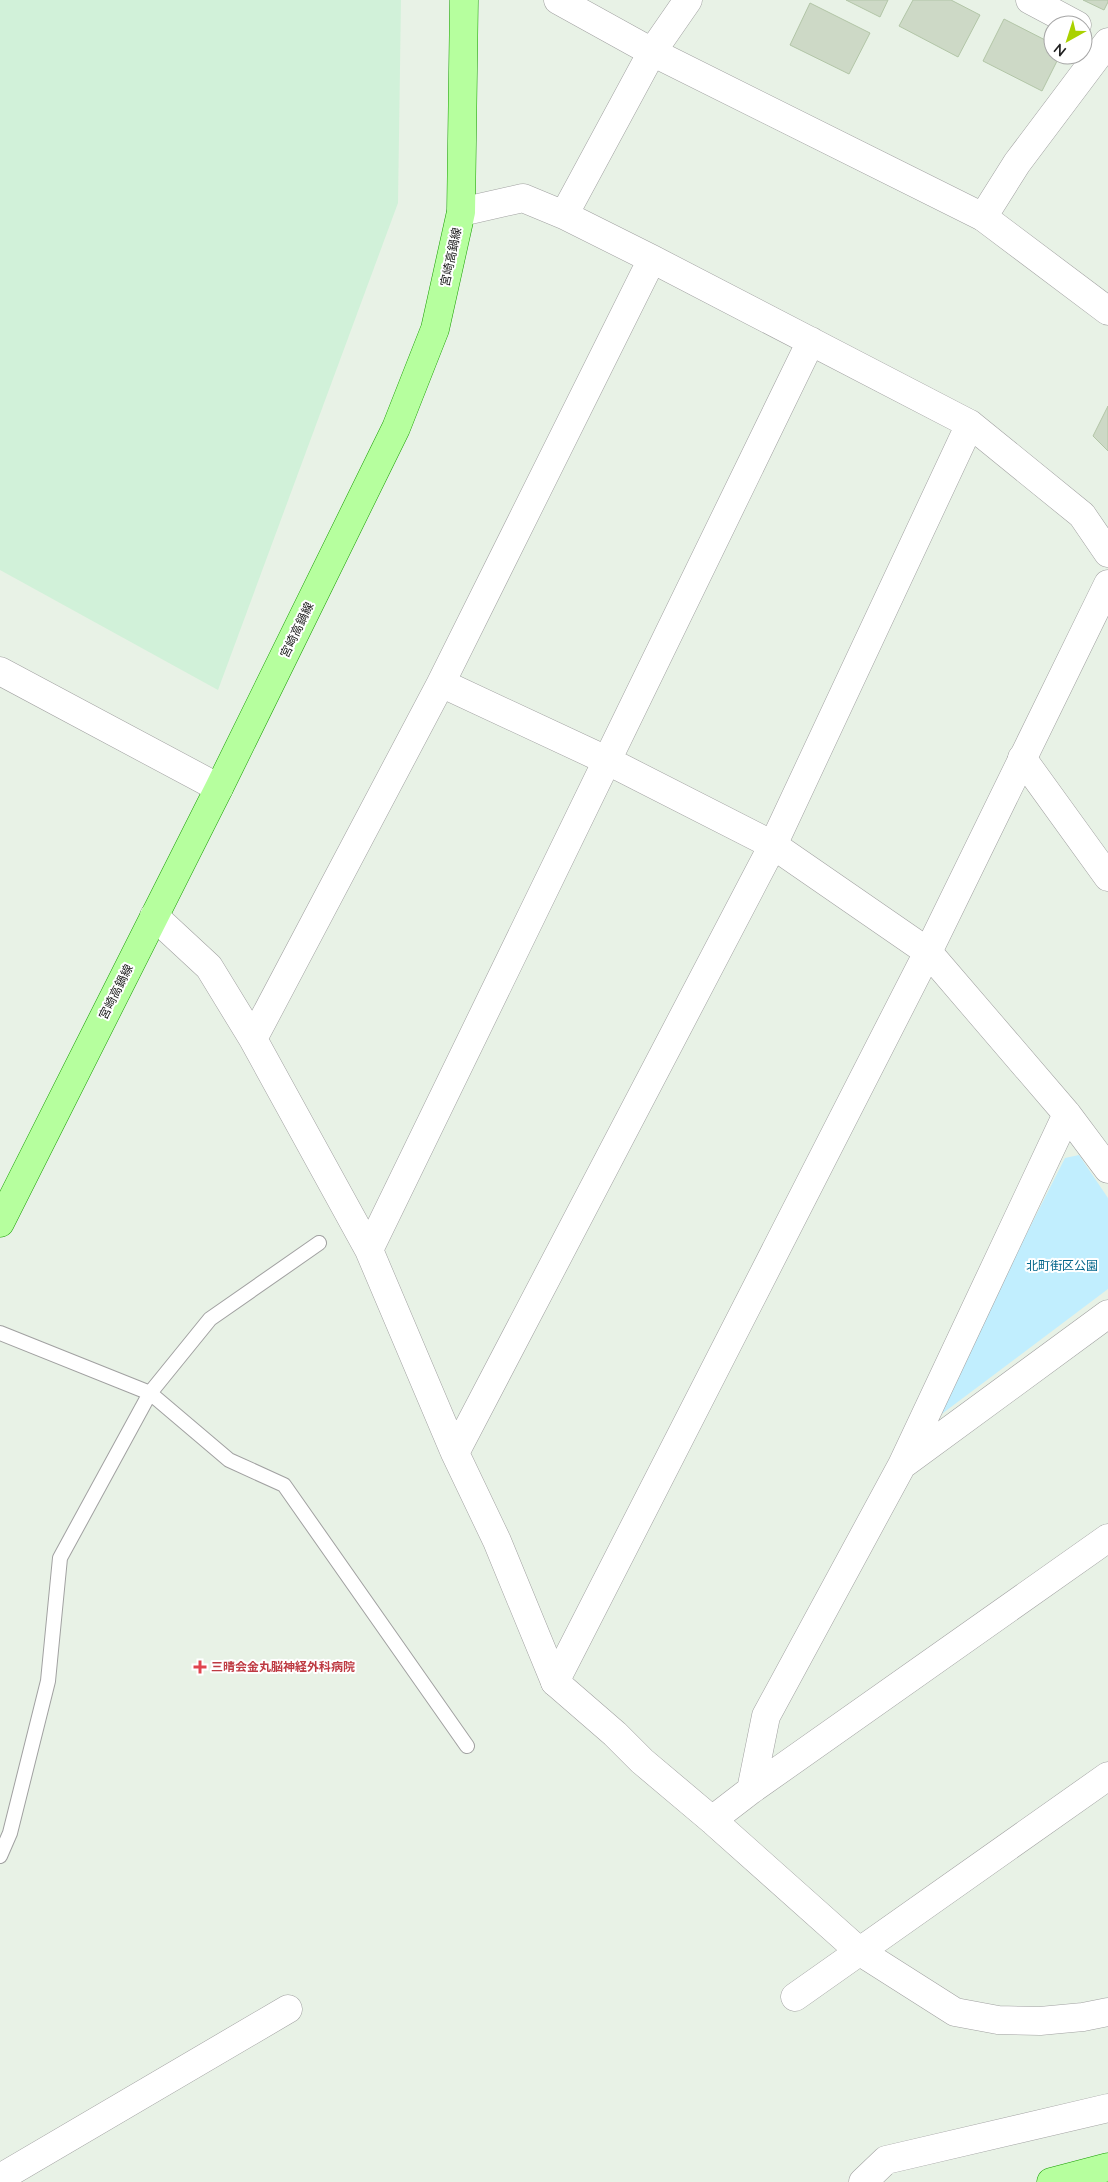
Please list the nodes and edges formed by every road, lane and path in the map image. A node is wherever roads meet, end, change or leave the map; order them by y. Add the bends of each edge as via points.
1 (464, 0) edge
2 (558, 0) edge
3 (688, 0) edge
4 (1030, 0) edge
5 (1058, 15) edge
6 (1093, 34) edge
7 (1108, 42) edge
8 (652, 52) junction
9 (461, 212) junction
10 (564, 215) junction
11 (983, 217) junction
12 (652, 259) junction
13 (1108, 311) edge
14 (811, 340) junction
15 (970, 424) junction
16 (1108, 553) edge
17 (1108, 584) edge
18 (0, 671) edge
19 (440, 683) junction
20 (1022, 758) junction
21 (606, 760) junction
22 (219, 788) junction
23 (773, 845) junction
24 (1108, 877) edge
25 (154, 916) junction
26 (928, 952) junction
27 (253, 1039) junction
28 (1068, 1114) junction
29 (1104, 1154) edge
30 (0, 1223) edge
31 (319, 1243) dead end
32 (369, 1250) junction
33 (1108, 1314) edge
34 (0, 1333) edge
35 (150, 1393) junction
36 (455, 1453) junction
37 (902, 1465) junction
38 (1108, 1538) edge
39 (555, 1682) junction
40 (467, 1746) dead end
41 (1108, 1776) edge
42 (751, 1790) junction
43 (712, 1820) junction
44 (0, 1856) edge
45 (859, 1951) junction
46 (795, 1997) dead end
47 (288, 2009) dead end
48 (1108, 2012) edge
49 (1108, 2108) edge
50 (1108, 2167) edge
51 (0, 2178) edge
52 (863, 2182) edge
53 (1050, 2182) edge

1 - 9 main road, 宮崎高鍋線
2 - 8 street
3 - 8 street
4 - 5 street
6 - 7 street
7 - 11 street via 1017,163
8 - 10 street
8 - 11 street
9 - 10 street via 523,198
9 - 22 main road, 宮崎高鍋線 via 435,329 396,428
10 - 12 street
11 - 13 street
12 - 14 street
12 - 19 street
14 - 15 street
14 - 21 street
15 - 16 street via 1082,515
15 - 23 street
17 - 20 street
18 - 22 street
19 - 21 street
19 - 27 street
20 - 24 street
20 - 26 street
21 - 23 street
21 - 32 street
22 - 25 main road, 宮崎高鍋線
23 - 26 street
23 - 36 street
25 - 27 street via 209,967
25 - 30 main road, 宮崎高鍋線
26 - 28 street
26 - 39 street
27 - 32 street
28 - 29 street
28 - 37 street
31 - 35 lane via 210,1319
32 - 36 street
33 - 37 street
34 - 35 lane
35 - 40 lane via 230,1460 284,1485
35 - 44 lane via 60,1558 48,1681 10,1834
36 - 39 street via 498,1541
37 - 42 street via 766,1716
38 - 42 street
39 - 43 street via 642,1762
41 - 45 street
42 - 43 street
43 - 45 street
45 - 46 street
45 - 48 street via 955,2012 998,2020 1040,2021
47 - 51 street
49 - 52 street via 886,2160
50 - 53 main road

